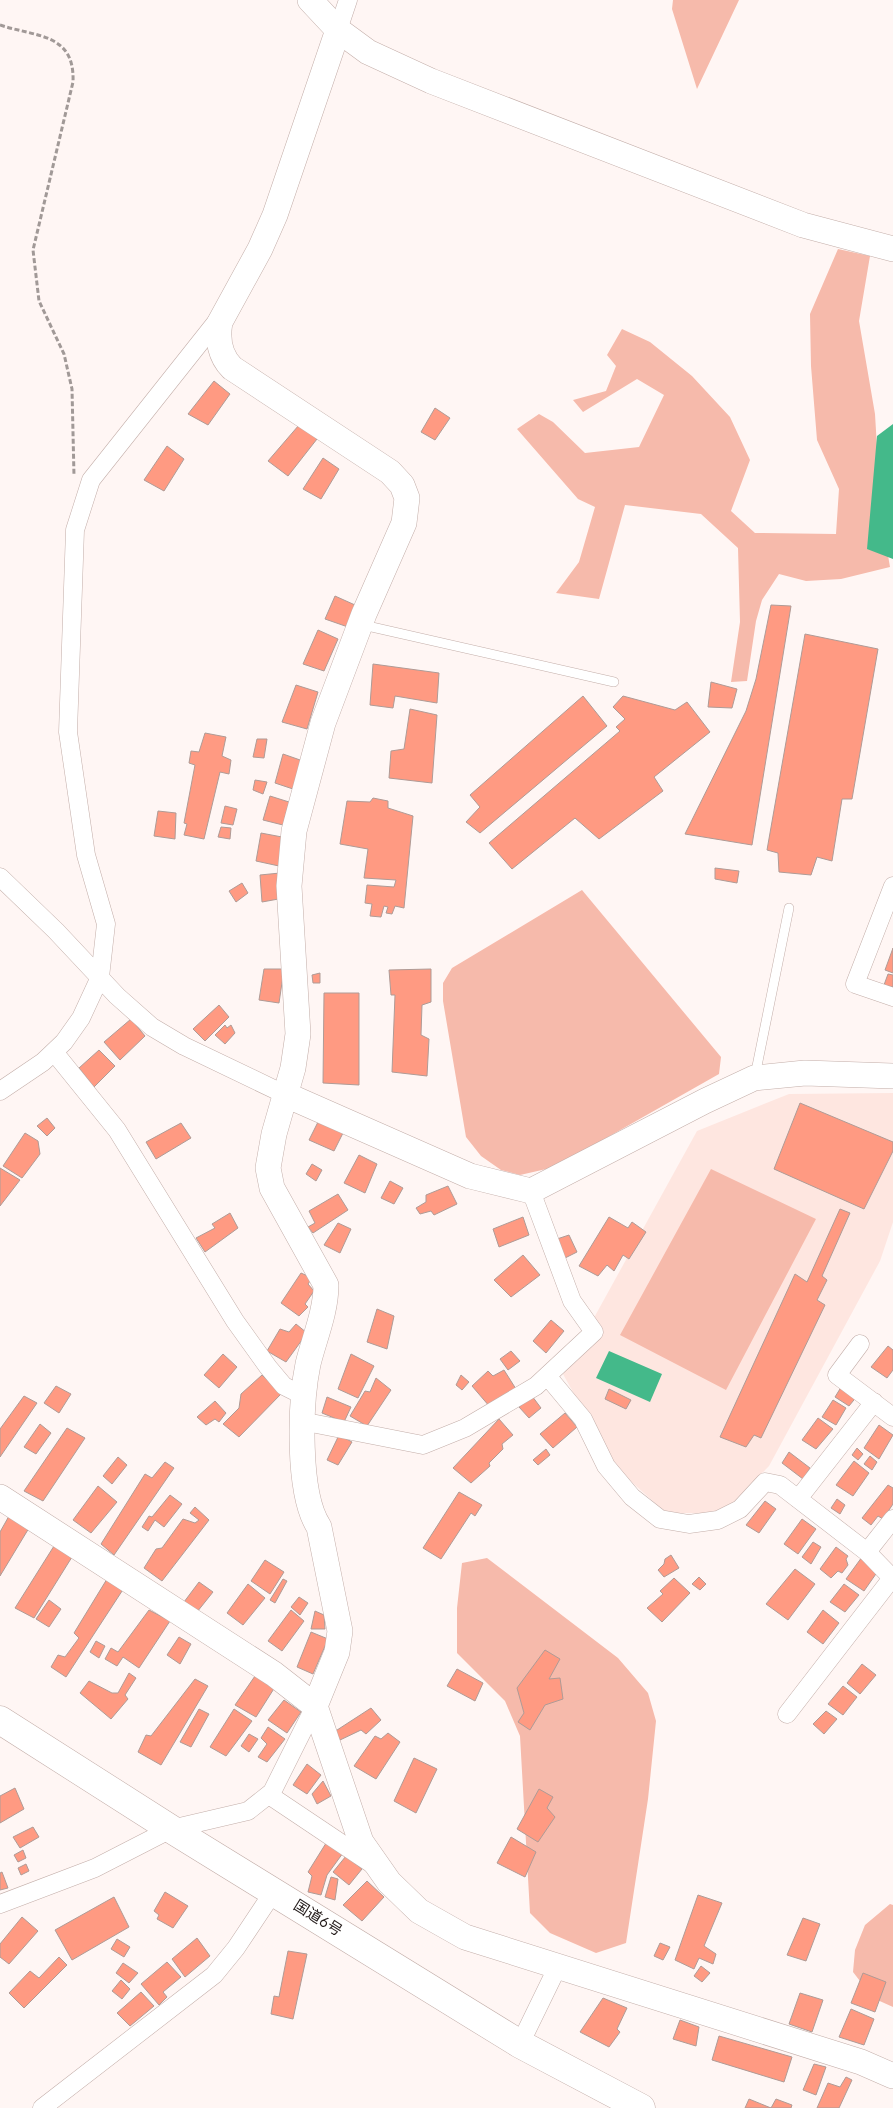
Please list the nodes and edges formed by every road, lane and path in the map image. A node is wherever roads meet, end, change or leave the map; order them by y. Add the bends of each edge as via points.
1 (310, 0) edge
2 (348, 0) edge
3 (0, 25) edge
4 (338, 30) junction
5 (893, 249) edge
6 (228, 308) junction
7 (74, 483) dead end
8 (360, 624) junction
9 (614, 682) dead end
10 (0, 877) edge
11 (893, 886) edge
12 (789, 908) dead end
13 (100, 977) junction
14 (893, 997) edge
15 (54, 1052) junction
16 (893, 1076) edge
17 (754, 1078) junction
18 (0, 1091) edge
19 (284, 1094) junction
20 (531, 1191) junction
21 (860, 1344) dead end
22 (548, 1377) junction
23 (304, 1396) junction
24 (874, 1402) junction
25 (893, 1417) edge
26 (301, 1421) junction
27 (0, 1497) edge
28 (798, 1498) junction
29 (893, 1519) edge
30 (867, 1552) junction
31 (892, 1579) edge
32 (315, 1706) junction
33 (786, 1714) dead end
34 (0, 1720) edge
35 (269, 1794) junction
36 (171, 1829) junction
37 (381, 1871) junction
38 (274, 1891) junction
39 (0, 1904) edge
40 (558, 1966) junction
41 (520, 2044) junction
42 (893, 2076) edge
43 (42, 2108) edge
44 (641, 2108) edge

1 - 4 street
2 - 4 street
3 - 7 path via 51,39 67,51 74,65 73,82 33,250 39,301 64,354 72,389
4 - 5 street via 368,52 431,81 803,225
4 - 6 street via 275,215
6 - 8 street via 218,332 222,353 232,368 390,472 402,485 407,498 404,523
6 - 13 street via 91,480 75,530 68,732 86,854 106,924
8 - 9 lane
8 - 19 street via 322,723 294,831 289,886 298,1034 294,1068
10 - 13 street
11 - 14 street via 854,984
12 - 17 lane
13 - 15 street via 81,1018
13 - 19 street via 152,1027
15 - 18 street
15 - 23 street via 117,1130 235,1322 262,1360 284,1386
16 - 17 street via 805,1073
17 - 20 street
19 - 20 street via 470,1176
19 - 23 street via 268,1168 272,1188 326,1285
20 - 22 street via 572,1301 594,1332
21 - 24 street via 837,1375
22 - 26 street via 465,1428 424,1445
22 - 28 street via 583,1419 606,1466 632,1497 660,1519 689,1524 718,1520 740,1508 764,1482 780,1485
23 - 26 street
24 - 25 street
24 - 28 street
26 - 32 street via 304,1472 312,1517 319,1527 340,1631 338,1652
27 - 32 street via 274,1674
28 - 30 street
29 - 30 street
30 - 31 street
31 - 33 street
32 - 35 street
32 - 37 street via 361,1842
34 - 36 highway, 国道6号
35 - 36 street via 248,1811
35 - 37 street
36 - 38 highway, 国道6号
36 - 39 street via 95,1868
37 - 40 street via 406,1900 439,1924 465,1937
38 - 41 highway, 国道6号
38 - 43 street via 214,1976
40 - 41 street
40 - 42 street via 861,2062
41 - 44 highway, 国道6号

